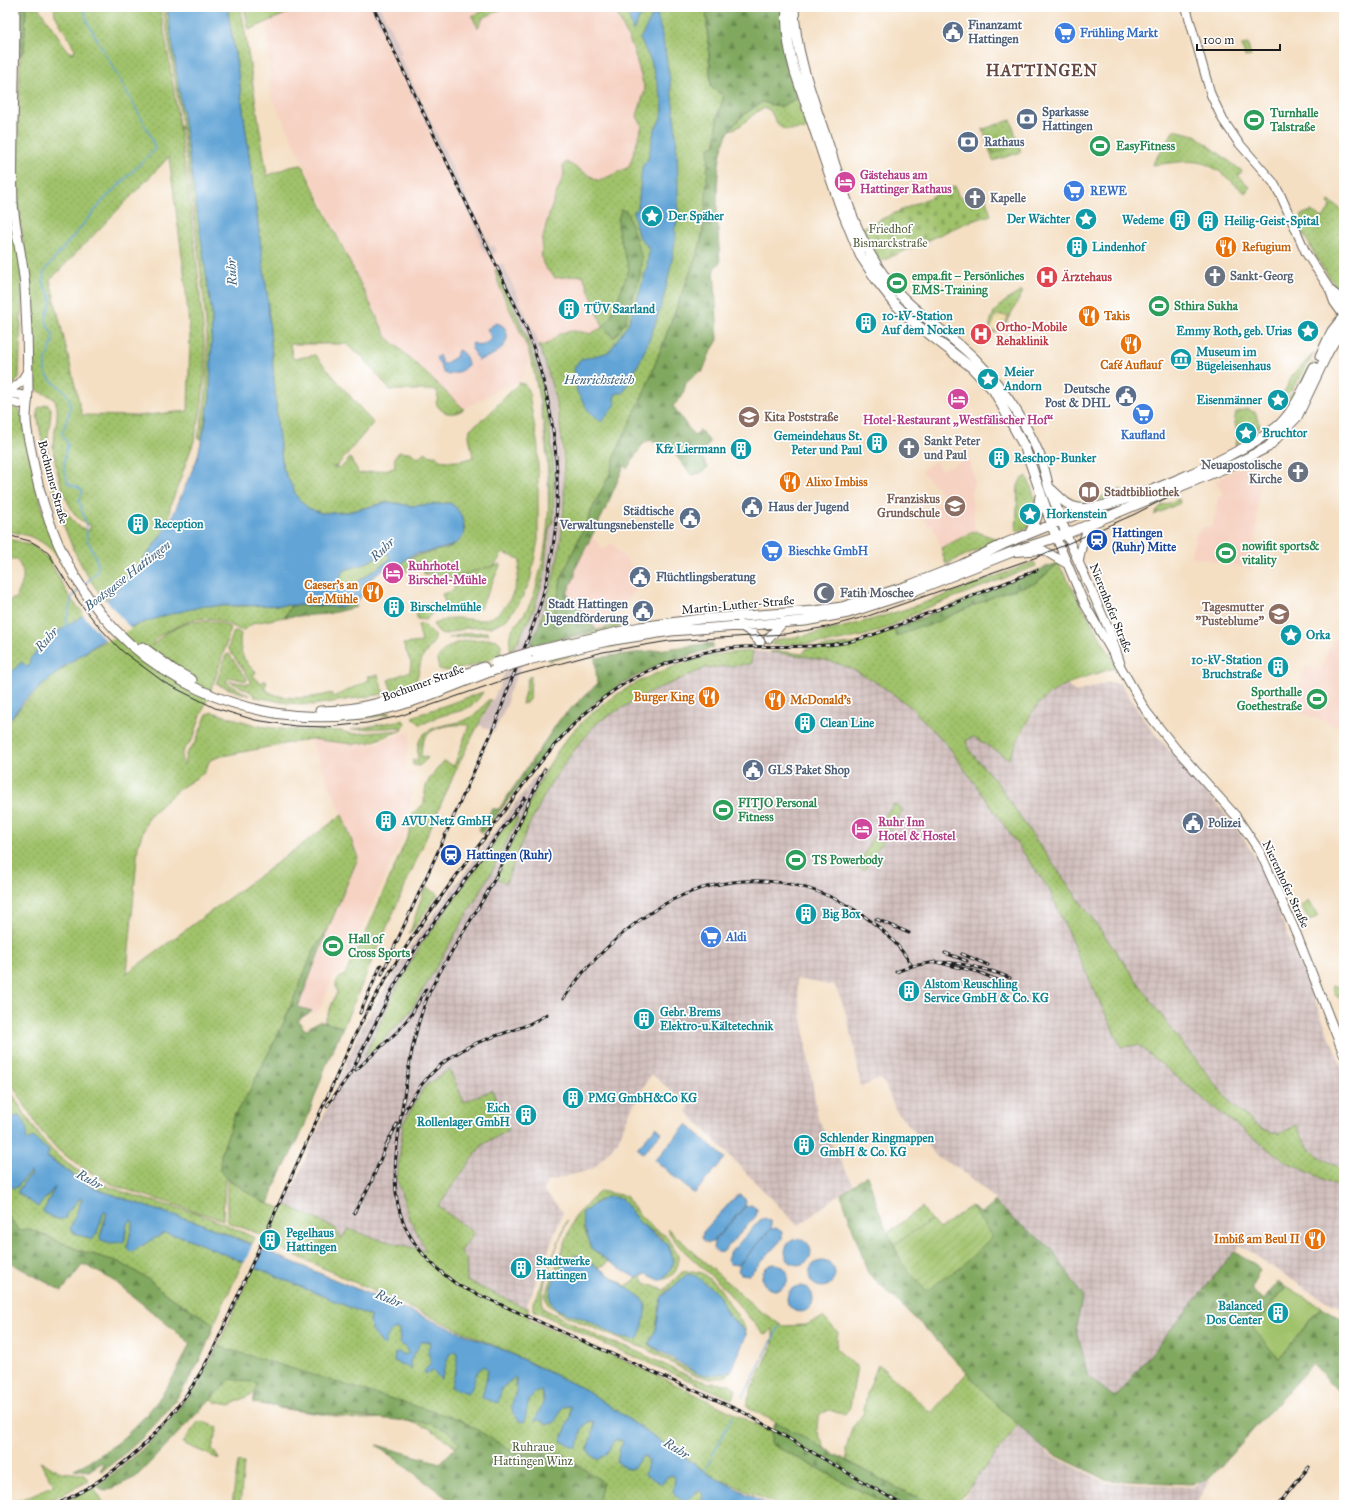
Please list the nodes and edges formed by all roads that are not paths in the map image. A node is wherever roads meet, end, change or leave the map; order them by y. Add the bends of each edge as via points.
1 (15, 7) edge
2 (786, 7) edge
3 (794, 7) edge
4 (1186, 7) edge
5 (828, 158) junction
6 (852, 237) junction
7 (865, 247) junction
8 (1329, 288) junction
9 (1342, 298) edge
10 (908, 303) junction
11 (898, 308) junction
12 (1344, 316) edge
13 (1344, 325) edge
14 (28, 370) junction
15 (7, 393) edge
16 (28, 400) junction
17 (7, 401) edge
18 (1020, 425) junction
19 (1049, 487) junction
20 (1041, 495) junction
21 (1093, 508) junction
22 (1062, 521) junction
23 (1093, 521) junction
24 (1051, 525) junction
25 (1030, 533) junction
26 (1066, 534) junction
27 (1056, 537) junction
28 (1012, 552) junction
29 (1079, 561) junction
30 (1067, 564) junction
31 (759, 615) junction
32 (783, 622) junction
33 (769, 623) junction
34 (740, 625) junction
35 (769, 638) dead end
36 (760, 642) dead end
37 (534, 655) junction
38 (1121, 664) junction
39 (1344, 1055) edge

1 - 14 main road, Bochumer Straße via 14,205 24,276
2 - 5 main road via 790,54
3 - 5 main road via 794,20 805,74
4 - 8 main road via 1211,95 1223,120 1238,142 1273,182 1306,253
5 - 6 main road
5 - 7 main road
6 - 7 main road
6 - 11 main road via 881,287
7 - 10 main road via 886,279
8 - 9 main road
8 - 12 main road via 1334,302
10 - 11 main road
10 - 18 main road via 983,367 995,381
11 - 18 main road via 971,366
12 - 21 main road, Martin-Luther-Straße via 1332,331 1296,403 1270,432 1245,448 1203,468 1119,501
13 - 23 main road, Martin-Luther-Straße via 1297,417 1274,442 1237,463
14 - 15 main road via 20,383
14 - 16 main road, Bochumer Straße
15 - 16 main road via 21,395
16 - 17 main road via 20,404
16 - 37 main road, Bochumer Straße, bridge via 49,499 74,570 104,608 140,645 174,670 219,695 260,705 313,711 386,705
18 - 19 main road via 1040,457
18 - 20 main road
19 - 21 main road, Martin-Luther-Straße via 1071,506
19 - 22 main road
20 - 24 main road
20 - 25 main road via 1038,516
21 - 22 main road, Martin-Luther-Straße
22 - 24 main road, Martin-Luther-Straße
22 - 26 main road
23 - 26 main road, Martin-Luther-Straße
23 - 29 main road, Nierenhofer Straße via 1083,541
24 - 25 main road, Martin-Luther-Straße
24 - 27 main road
25 - 31 main road, Martin-Luther-Straße via 961,565 842,607
26 - 27 main road, Martin-Luther-Straße
26 - 29 main road, Nierenhofer Straße
27 - 28 main road, Martin-Luther-Straße
27 - 30 main road, Nierenhofer Straße
28 - 30 main road, Martin-Luther-Straße via 1043,550
28 - 32 main road, Martin-Luther-Straße via 866,608 814,620
29 - 38 main road, Nierenhofer Straße
30 - 38 main road, Nierenhofer Straße via 1084,602 1112,653
31 - 33 main road
31 - 37 main road, Martin-Luther-Straße via 700,619 628,629
32 - 33 main road, Martin-Luther-Straße
32 - 35 main road
33 - 34 main road, Martin-Luther-Straße
34 - 36 main road
34 - 37 main road, Martin-Luther-Straße via 671,631
38 - 39 main road, Nierenhofer Straße via 1149,716 1236,816 1258,849 1297,935

